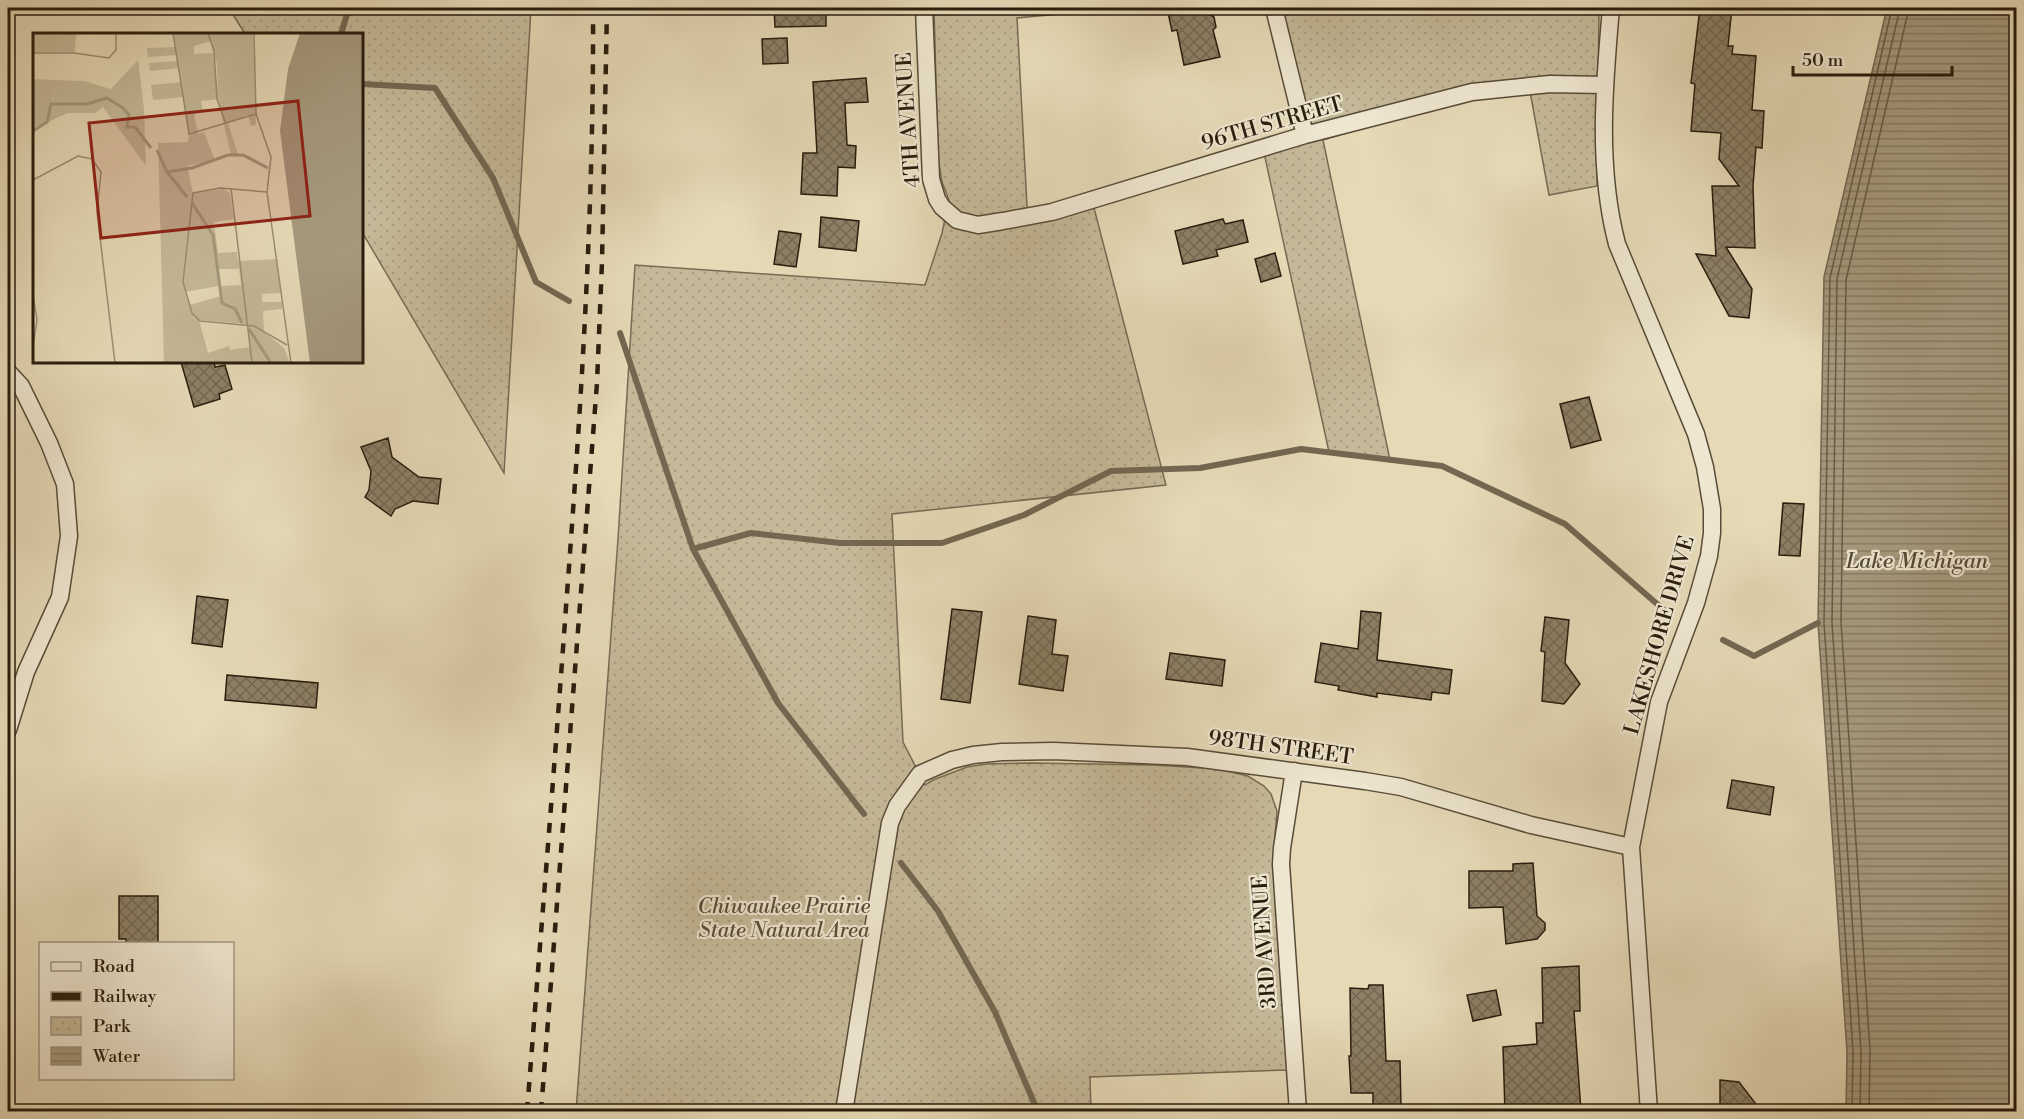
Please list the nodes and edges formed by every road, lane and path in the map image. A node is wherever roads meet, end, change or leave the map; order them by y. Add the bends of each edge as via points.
1 (924, 8) edge
2 (1274, 8) edge
3 (1611, 8) edge
4 (1604, 85) junction
5 (1305, 135) junction
6 (957, 220) joint
7 (8, 372) edge
8 (8, 730) edge
9 (1294, 771) junction
10 (1631, 847) junction
11 (843, 1112) edge
12 (1298, 1112) edge
13 (1649, 1112) edge

1 - 6 street, 4TH AVENUE via 931,178 937,199
2 - 5 street
3 - 4 street, LAKESHORE DRIVE
4 - 5 street, 96TH STREET via 1550,84 1472,92
4 - 10 street, LAKESHORE DRIVE via 1606,188 1617,244 1696,434 1712,509 1709,556 1659,702
5 - 6 street, 96TH STREET via 1052,212 978,225
7 - 8 street via 21,386 44,431 64,484 69,536 60,597 26,672
9 - 10 street, 98TH STREET via 1401,787 1531,825
9 - 11 street, 98TH STREET via 1187,756 1002,752 952,760 920,774 890,823
9 - 12 street, 3RD AVENUE via 1281,864
10 - 13 street, LAKESHORE DRIVE

